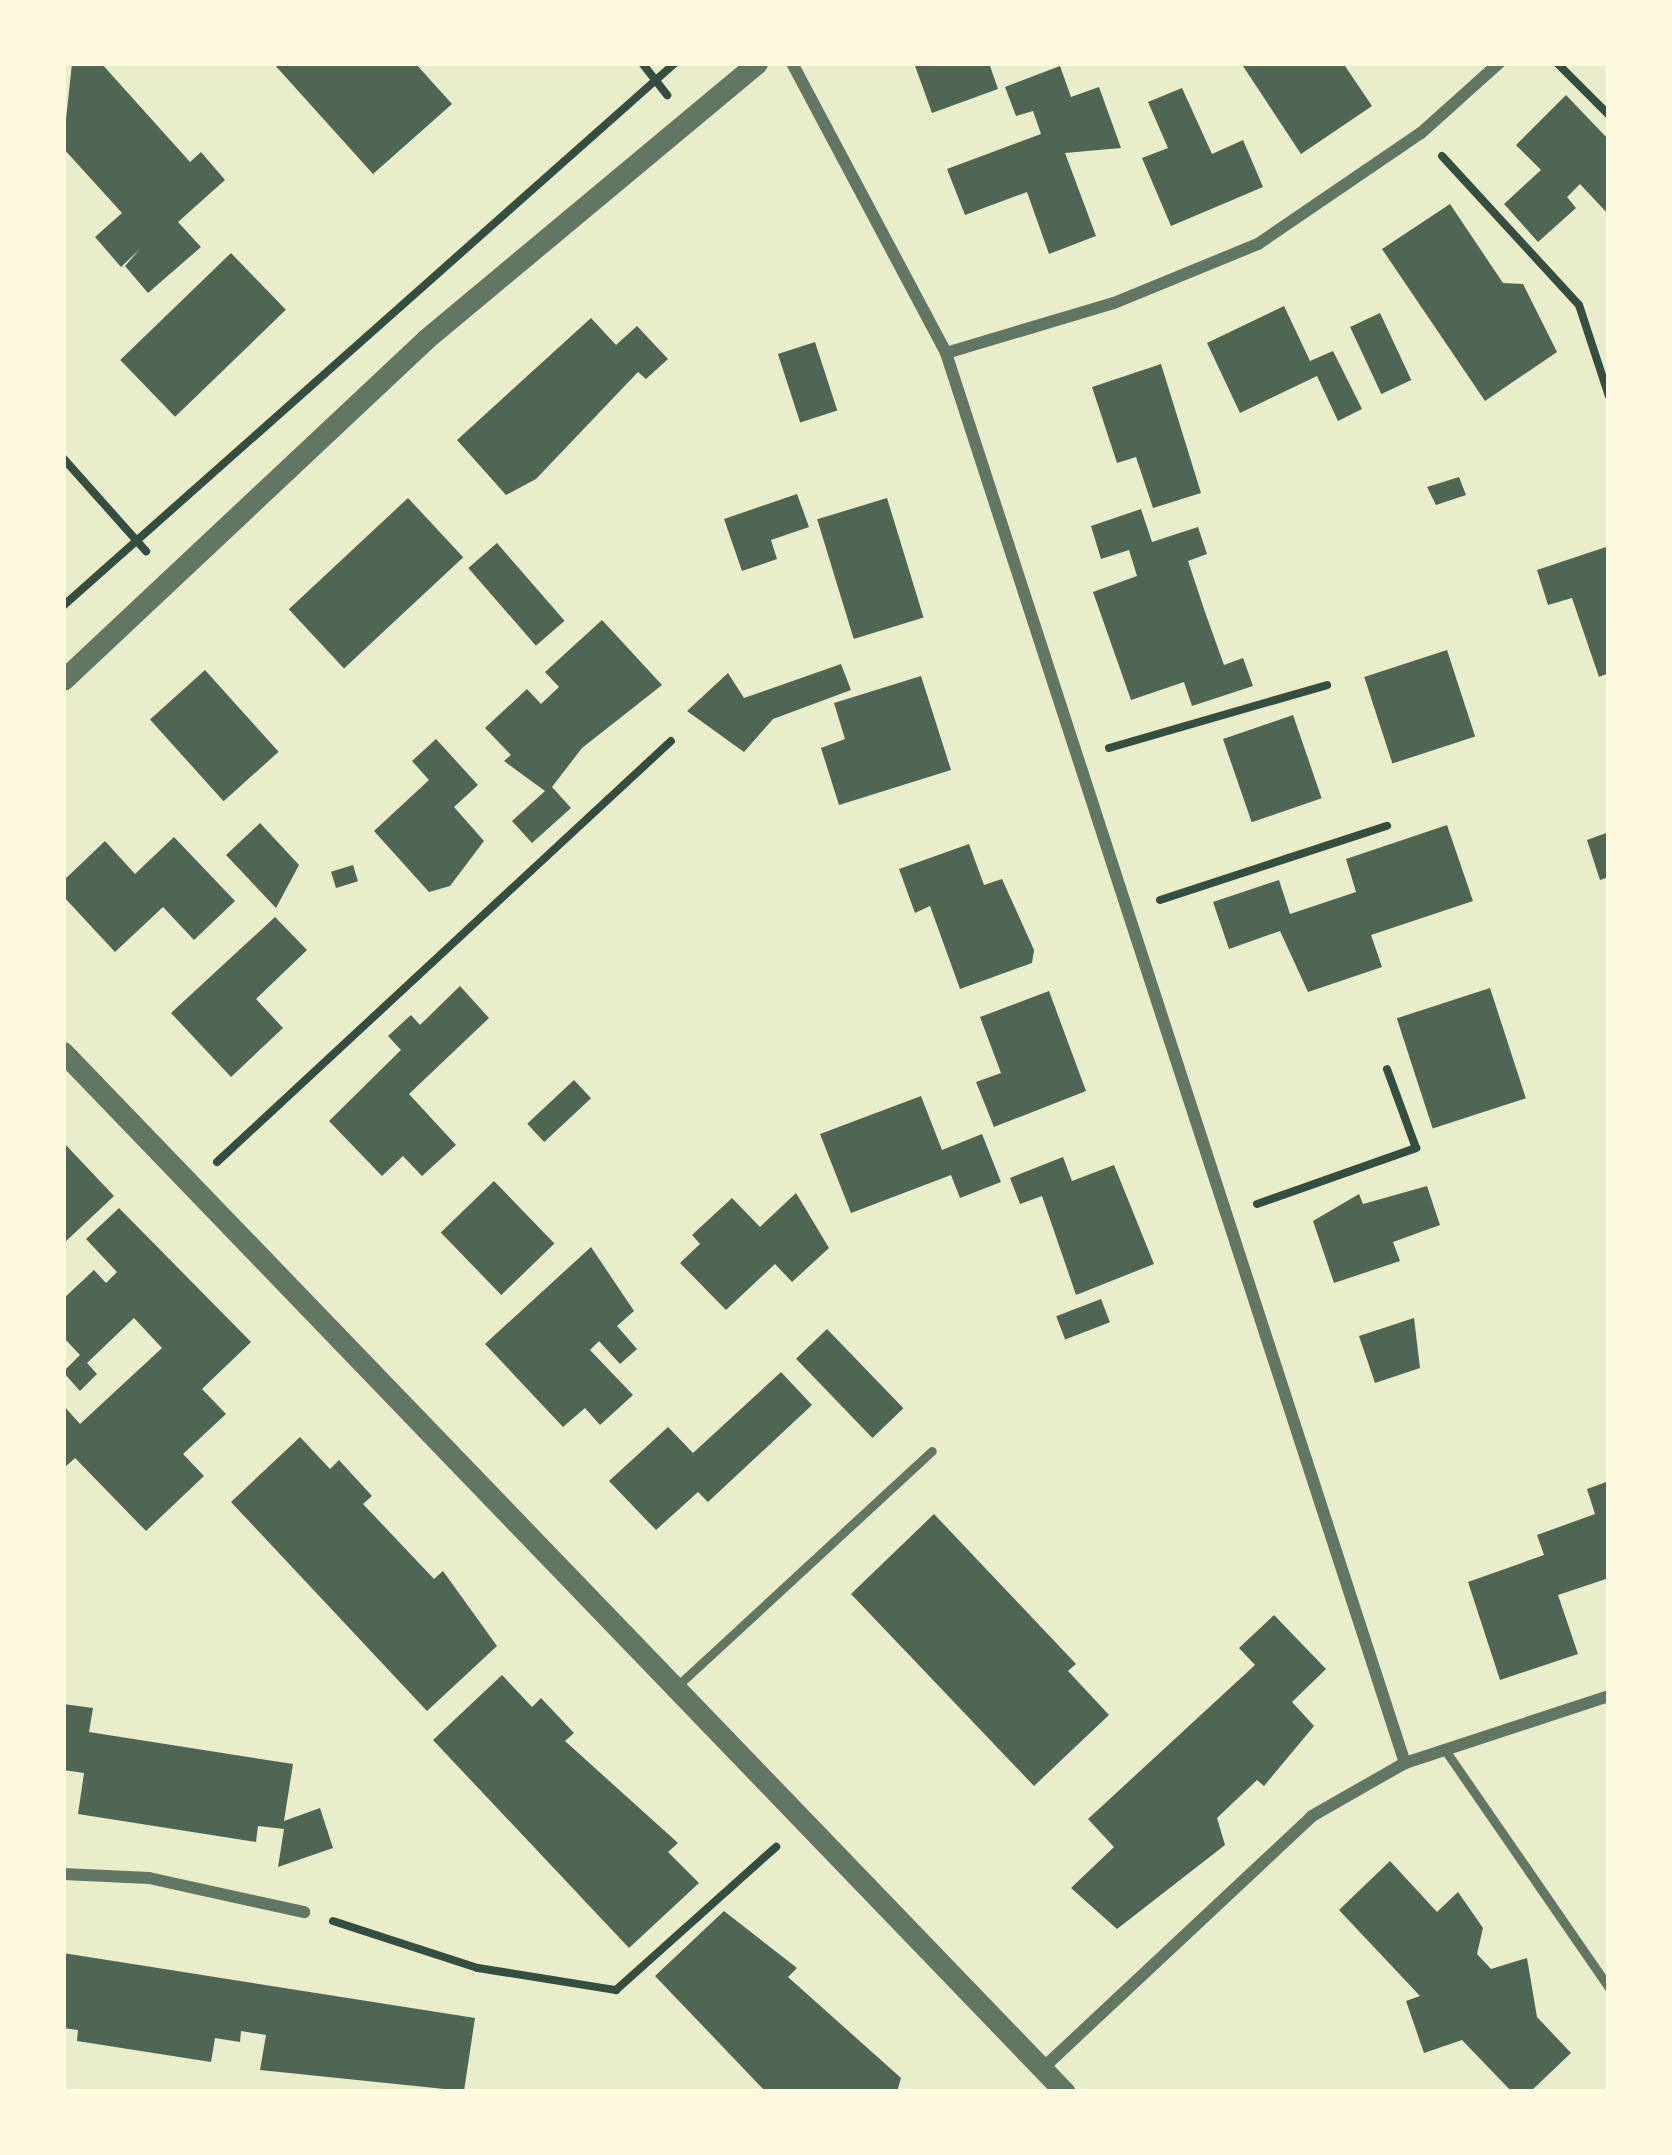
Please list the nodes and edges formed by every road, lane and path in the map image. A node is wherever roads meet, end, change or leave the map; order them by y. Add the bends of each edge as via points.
1 (675, 63) edge
2 (758, 63) edge
3 (792, 63) edge
4 (1499, 63) edge
5 (1557, 63) edge
6 (1609, 115) edge
7 (1421, 133) junction
8 (946, 352) junction
9 (1609, 396) edge
10 (63, 458) edge
11 (134, 538) junction
12 (168, 577) junction
13 (63, 606) edge
14 (63, 680) edge
15 (1328, 685) dead end
16 (671, 741) dead end
17 (1078, 757) junction
18 (1387, 826) dead end
19 (1130, 909) junction
20 (63, 1052) edge
21 (1387, 1070) dead end
22 (190, 1188) junction
23 (1228, 1214) junction
24 (932, 1451) dead end
25 (675, 1688) junction
26 (1609, 1696) edge
27 (1445, 1750) junction
28 (1405, 1763) junction
29 (804, 1822) junction
30 (63, 1874) edge
31 (304, 1912) joint
32 (1609, 1988) edge
33 (1042, 2069) junction
34 (1065, 2092) edge

1 - 11 path
2 - 12 street via 426,339
3 - 8 street
4 - 7 street
5 - 6 path
7 - 8 street via 1258,244 1114,303
7 - 9 path via 1579,305
8 - 17 street
10 - 11 path
11 - 12 path
11 - 13 path
12 - 14 street
15 - 17 path
16 - 22 path
17 - 19 street
18 - 19 path
19 - 23 street
20 - 22 street
21 - 23 path via 1416,1148
22 - 25 street
23 - 28 street
24 - 25 lane
25 - 29 street
26 - 27 street
27 - 28 street
27 - 32 lane
28 - 33 street via 1312,1816
29 - 31 path via 616,1990 478,1969
29 - 33 street
30 - 31 street via 149,1878
33 - 34 street

